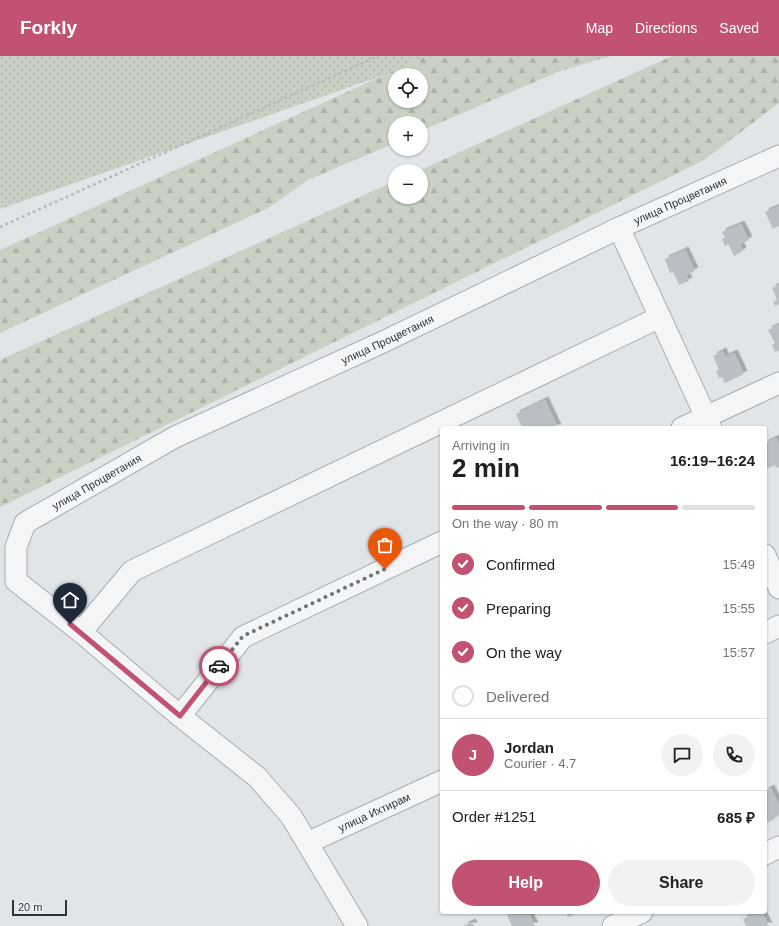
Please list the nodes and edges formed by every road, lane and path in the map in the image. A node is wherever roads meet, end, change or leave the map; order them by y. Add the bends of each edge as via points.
1 (378, 56) edge
2 (779, 156) edge
3 (0, 227) edge
4 (619, 228) junction
5 (660, 317) junction
6 (779, 383) edge
7 (709, 422) edge
8 (691, 426) edge
9 (440, 543) edge
10 (767, 560) edge
11 (779, 588) edge
12 (779, 626) edge
13 (81, 632) junction
14 (767, 632) edge
15 (180, 716) junction
16 (440, 782) edge
17 (307, 843) junction
18 (779, 847) edge
19 (767, 853) edge
20 (638, 914) edge
21 (357, 926) edge
22 (613, 926) edge

1 - 3 path
2 - 4 street, улица Процветания
4 - 5 street
4 - 13 street, улица Процветания via 384,342 175,437 25,523 16,547 16,581
5 - 7 street
5 - 13 street via 132,571
6 - 7 street
7 - 8 street
9 - 15 street via 243,636
10 - 11 street
12 - 14 street
13 - 15 street
15 - 17 street via 257,777 291,816
16 - 17 street, улица Ихтирам
17 - 21 street
18 - 19 street
20 - 22 street

